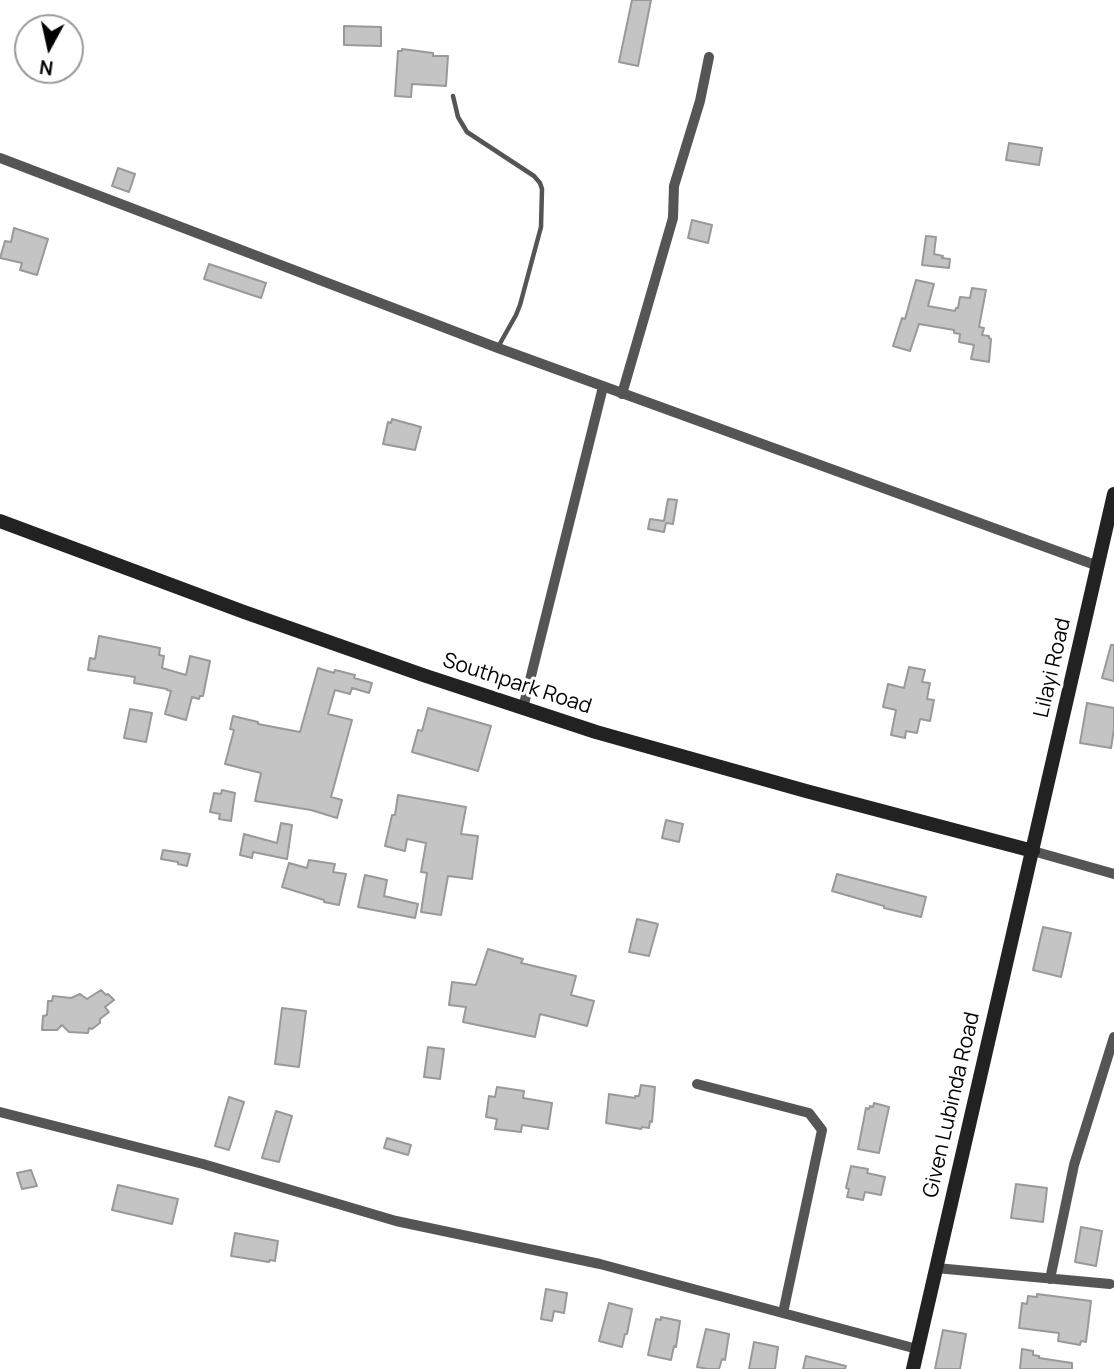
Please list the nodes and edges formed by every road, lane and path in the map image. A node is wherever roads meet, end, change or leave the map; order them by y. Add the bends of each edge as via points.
1 (709, 57) dead end
2 (453, 96) dead end
3 (0, 158) edge
4 (498, 348) junction
5 (603, 387) junction
6 (622, 394) junction
7 (1114, 494) edge
8 (0, 521) edge
9 (1098, 566) junction
10 (523, 708) junction
11 (1033, 852) junction
12 (1114, 874) edge
13 (1114, 1037) edge
14 (697, 1084) dead end
15 (0, 1112) edge
16 (936, 1268) junction
17 (1050, 1279) junction
18 (1110, 1284) dead end
19 (783, 1313) junction
20 (918, 1349) junction
21 (913, 1369) edge

1 - 6 street via 674,186 673,218
2 - 4 lane via 467,132 534,176 542,189 541,227 520,305
3 - 4 street
4 - 5 street
5 - 6 street
5 - 10 street
6 - 9 street
7 - 9 street, Lilayi Road
8 - 10 street, Southpark Road via 244,612
9 - 11 street, Lilayi Road
10 - 11 street, Southpark Road
11 - 12 street
11 - 16 street, Given Lubinda Road
13 - 17 street via 1073,1165
14 - 19 street via 809,1113 822,1130
15 - 19 street via 396,1221 600,1264
16 - 17 street
16 - 20 street, Given Lubinda Road
17 - 18 street
19 - 20 street
20 - 21 street, Given Lubinda Road

